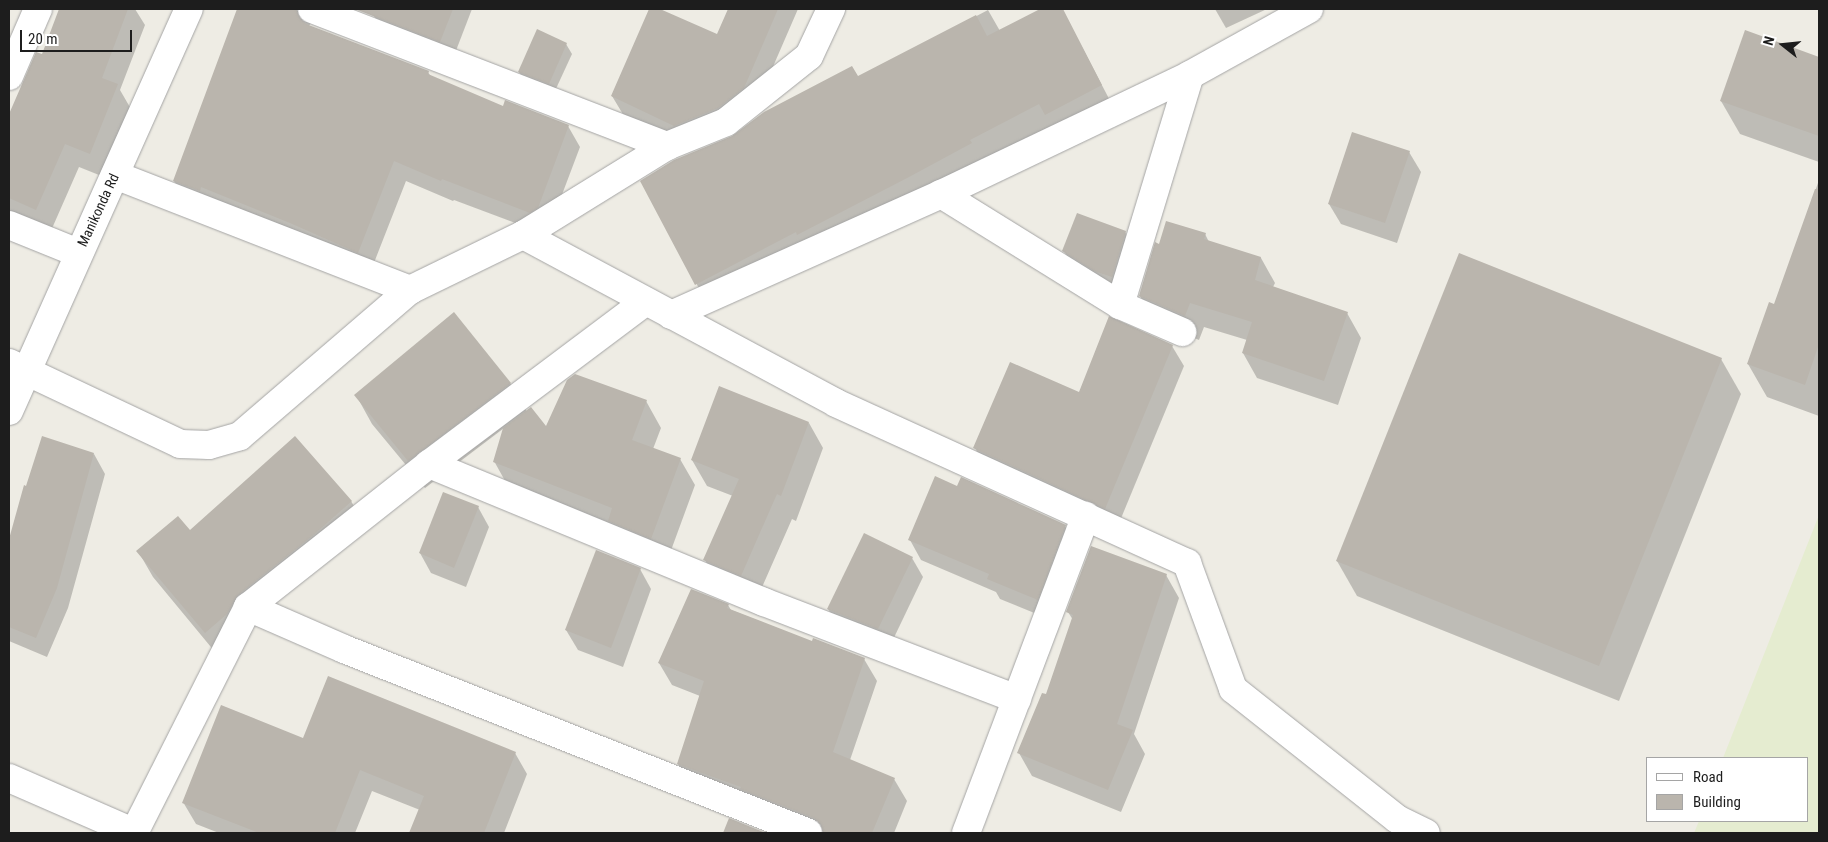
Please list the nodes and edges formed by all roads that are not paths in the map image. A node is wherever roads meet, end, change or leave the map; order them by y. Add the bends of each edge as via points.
1 (38, 9) edge
2 (189, 9) edge
3 (312, 9) edge
4 (831, 9) edge
5 (1309, 9) edge
6 (1190, 75) junction
7 (9, 76) edge
8 (667, 146) junction
9 (115, 175) junction
10 (941, 194) junction
11 (9, 225) edge
12 (523, 235) junction
13 (78, 253) junction
14 (410, 290) junction
15 (645, 302) junction
16 (1120, 305) junction
17 (671, 316) junction
18 (1182, 332) dead end
19 (17, 367) edge
20 (9, 411) edge
21 (429, 464) junction
22 (1086, 516) junction
23 (248, 607) junction
24 (1017, 699) junction
25 (9, 778) edge
26 (134, 833) edge
27 (808, 833) edge
28 (966, 833) edge
29 (1426, 833) edge

1 - 7 street
2 - 9 street, Manikonda Rd
3 - 8 street
4 - 8 street via 809,56 726,122
5 - 6 street
6 - 10 street
6 - 16 street
8 - 12 street
9 - 13 street, Manikonda Rd
9 - 14 street
10 - 16 street
10 - 17 street
11 - 13 street
12 - 14 street
12 - 15 street
13 - 19 street, Manikonda Rd
14 - 19 street via 240,436 209,445 180,444
15 - 17 street
15 - 21 street
16 - 18 street
17 - 22 street via 836,403
19 - 20 street, Manikonda Rd
21 - 23 street
21 - 24 street via 764,602
22 - 24 street
22 - 29 street via 1187,563 1233,689 1397,819
23 - 26 street
23 - 27 street via 344,650
24 - 28 street
25 - 26 street

